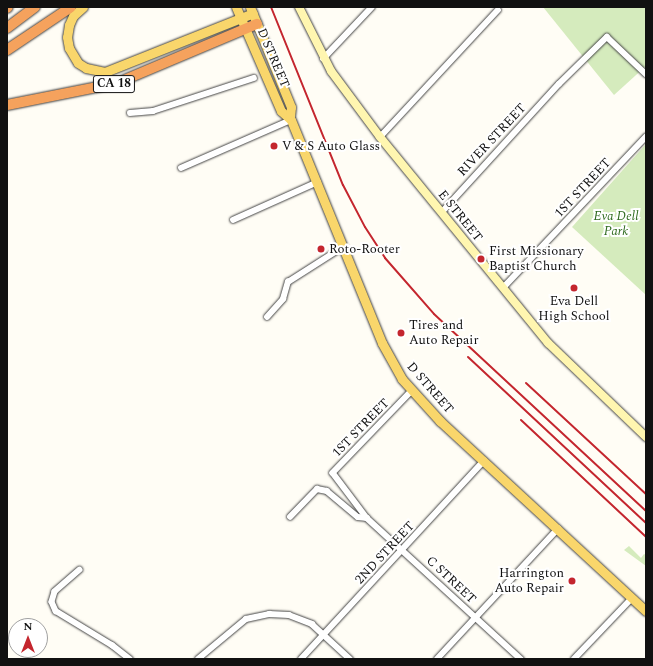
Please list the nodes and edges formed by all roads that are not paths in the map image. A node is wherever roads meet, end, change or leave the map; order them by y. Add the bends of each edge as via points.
1 (35, 7) edge
2 (71, 7) edge
3 (83, 7) edge
4 (236, 7) edge
5 (299, 7) edge
6 (372, 7) edge
7 (252, 10) edge
8 (498, 10) dead end
9 (241, 18) junction
10 (257, 24) junction
11 (7, 28) edge
12 (246, 28) junction
13 (7, 50) edge
14 (324, 59) junction
15 (646, 74) edge
16 (254, 78) dead end
17 (7, 105) edge
18 (130, 113) dead end
19 (290, 118) junction
20 (380, 137) junction
21 (646, 137) edge
22 (181, 168) dead end
23 (318, 182) junction
24 (442, 212) junction
25 (233, 220) dead end
26 (343, 247) junction
27 (503, 288) junction
28 (267, 317) dead end
29 (412, 391) junction
30 (645, 435) edge
31 (484, 461) junction
32 (290, 517) dead end
33 (367, 518) junction
34 (558, 529) junction
35 (403, 550) junction
36 (80, 570) dead end
37 (632, 598) junction
38 (646, 611) edge
39 (476, 618) junction
40 (324, 635) junction
41 (130, 659) edge
42 (198, 659) edge
43 (301, 659) edge
44 (350, 659) edge
45 (437, 659) edge
46 (520, 659) edge
47 (574, 659) edge

1 - 11 highway
2 - 13 highway
3 - 9 main road via 73,16 69,25 69,48 78,63 86,68 105,72
4 - 9 main road, D STREET
5 - 14 street, E STREET
6 - 14 street
7 - 9 main road
7 - 10 main road, D STREET
8 - 20 street
9 - 12 main road, D STREET
10 - 12 highway
10 - 19 main road, D STREET via 291,107
12 - 17 highway, CA 18 via 117,83
12 - 19 main road, D STREET via 281,111
14 - 20 street, E STREET via 338,84
15 - 24 street, RIVER STREET via 607,37 559,84
16 - 18 street via 229,84 153,112
19 - 22 street
19 - 23 main road, D STREET
20 - 24 street, E STREET
21 - 27 street, 1ST STREET
23 - 25 street
23 - 26 main road, D STREET
24 - 27 street, E STREET
26 - 28 street via 288,282 283,299
26 - 29 main road, D STREET via 382,343
27 - 30 street, E STREET via 558,354
29 - 31 main road, D STREET
29 - 33 street, 1ST STREET via 333,473
31 - 34 main road, D STREET
31 - 35 street, 2ND STREET
32 - 33 street via 317,489 327,491 358,517
33 - 35 street, C STREET
34 - 37 main road, D STREET
34 - 39 street
35 - 39 street, C STREET
35 - 40 street, 2ND STREET
36 - 41 street via 55,592 52,602 56,611
37 - 38 main road, D STREET
37 - 47 street
39 - 45 street
39 - 46 street, C STREET
40 - 42 street via 312,624 289,615 269,614 246,619
40 - 43 street, 2ND STREET
40 - 44 street

